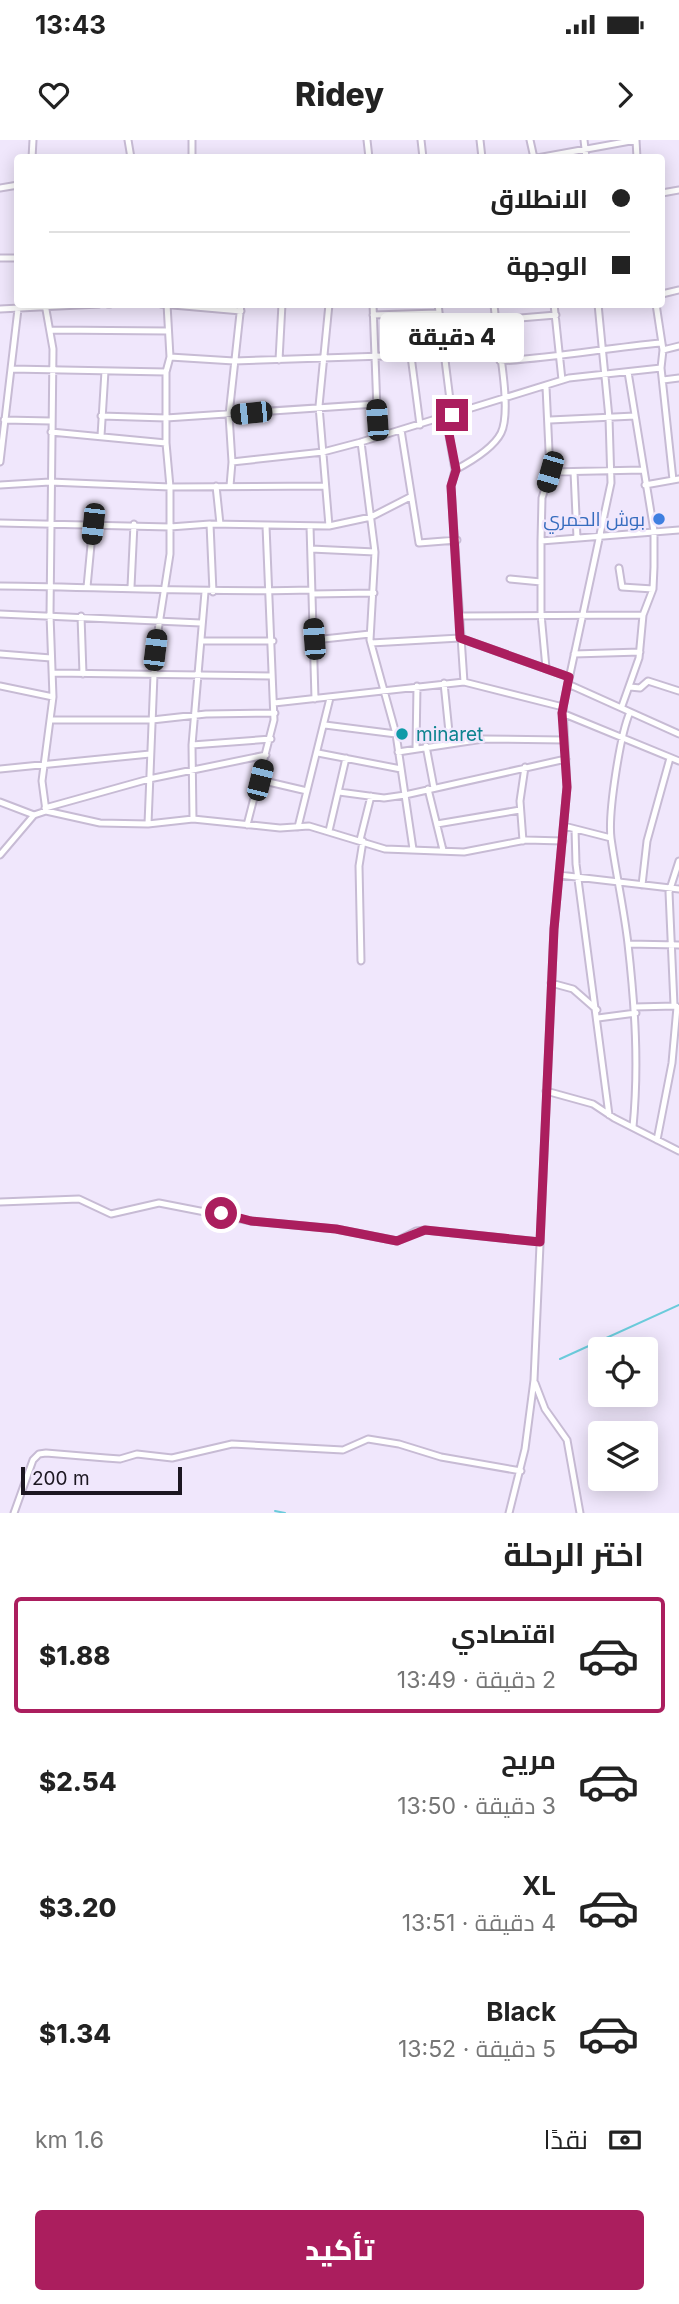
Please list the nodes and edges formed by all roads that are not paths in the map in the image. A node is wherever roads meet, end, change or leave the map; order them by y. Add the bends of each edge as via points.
1 (584, 140) edge
2 (636, 140) edge
3 (585, 149) junction
4 (557, 154) edge
5 (586, 154) edge
6 (27, 308) edge
7 (46, 308) edge
8 (167, 308) edge
9 (241, 308) edge
10 (282, 308) edge
11 (329, 308) edge
12 (373, 308) edge
13 (438, 308) edge
14 (494, 308) edge
15 (555, 308) edge
16 (598, 308) edge
17 (657, 308) edge
18 (0, 309) edge
19 (18, 309) junction
20 (438, 313) junction
21 (556, 315) junction
22 (373, 316) junction
23 (495, 320) junction
24 (51, 330) junction
25 (168, 331) junction
26 (661, 343) junction
27 (679, 346) edge
28 (603, 349) junction
29 (663, 350) junction
30 (445, 354) junction
31 (411, 356) junction
32 (170, 357) junction
33 (375, 357) junction
34 (559, 358) junction
35 (325, 359) junction
36 (279, 360) junction
37 (234, 361) junction
38 (500, 361) junction
39 (661, 368) junction
40 (11, 369) junction
41 (52, 370) junction
42 (105, 371) junction
43 (166, 372) junction
44 (628, 372) junction
45 (605, 374) junction
46 (679, 378) edge
47 (562, 380) junction
48 (663, 380) junction
49 (546, 387) junction
50 (505, 400) junction
51 (376, 404) junction
52 (319, 406) junction
53 (229, 415) junction
54 (101, 416) junction
55 (449, 416) junction
56 (635, 416) junction
57 (166, 418) junction
58 (609, 418) junction
59 (4, 420) junction
60 (550, 420) junction
61 (51, 421) junction
62 (420, 425) junction
63 (401, 430) junction
64 (679, 431) edge
65 (51, 432) junction
66 (669, 432) junction
67 (101, 436) junction
68 (379, 436) junction
69 (361, 442) junction
70 (166, 443) junction
71 (323, 452) junction
72 (0, 462) edge
73 (232, 462) junction
74 (456, 470) junction
75 (612, 470) junction
76 (643, 470) junction
77 (550, 472) junction
78 (574, 472) junction
79 (676, 480) edge
80 (50, 482) junction
81 (0, 485) edge
82 (645, 485) junction
83 (170, 486) junction
84 (216, 486) junction
85 (230, 486) junction
86 (325, 486) junction
87 (410, 497) junction
88 (371, 517) junction
89 (0, 523) edge
90 (50, 523) junction
91 (93, 524) junction
92 (134, 524) junction
93 (210, 524) junction
94 (220, 524) junction
95 (266, 526) junction
96 (310, 526) junction
97 (329, 526) junction
98 (170, 527) junction
99 (679, 530) edge
100 (654, 531) junction
101 (601, 536) junction
102 (577, 538) junction
103 (457, 540) junction
104 (541, 541) junction
105 (311, 549) junction
106 (375, 552) junction
107 (620, 568) dead end
108 (510, 579) dead end
109 (541, 582) junction
110 (0, 586) edge
111 (51, 586) junction
112 (87, 587) junction
113 (131, 587) junction
114 (653, 589) junction
115 (165, 591) junction
116 (269, 591) junction
117 (205, 592) junction
118 (213, 592) junction
119 (312, 592) junction
120 (374, 593) junction
121 (0, 614) edge
122 (541, 614) junction
123 (50, 615) junction
124 (582, 615) junction
125 (643, 615) junction
126 (81, 616) junction
127 (460, 616) junction
128 (160, 622) junction
129 (201, 623) junction
130 (370, 634) junction
131 (460, 638) junction
132 (314, 639) junction
133 (201, 641) junction
134 (273, 641) junction
135 (372, 643) junction
136 (640, 652) junction
137 (0, 654) edge
138 (574, 654) junction
139 (51, 657) junction
140 (546, 668) junction
141 (53, 673) junction
142 (83, 674) junction
143 (155, 674) junction
144 (272, 676) junction
145 (198, 677) junction
146 (569, 677) junction
147 (464, 682) junction
148 (444, 683) junction
149 (568, 684) junction
150 (0, 686) edge
151 (417, 686) junction
152 (630, 687) junction
153 (384, 691) junction
154 (679, 691) edge
155 (53, 697) junction
156 (330, 698) junction
157 (315, 699) junction
158 (274, 703) junction
159 (622, 706) junction
160 (562, 710) junction
161 (630, 712) junction
162 (275, 713) junction
163 (196, 715) junction
164 (51, 720) junction
165 (152, 720) junction
166 (325, 725) junction
167 (396, 734) junction
168 (679, 734) edge
169 (621, 738) junction
170 (271, 739) junction
171 (564, 740) junction
172 (450, 742) junction
173 (192, 745) junction
174 (426, 746) junction
175 (416, 748) junction
176 (398, 752) junction
177 (318, 753) junction
178 (150, 754) junction
179 (266, 755) junction
180 (346, 758) junction
181 (670, 758) junction
182 (566, 759) junction
183 (679, 761) edge
184 (44, 764) junction
185 (525, 767) junction
186 (0, 769) edge
187 (401, 769) junction
188 (193, 771) junction
189 (149, 779) junction
190 (260, 780) junction
191 (431, 789) junction
192 (307, 791) junction
193 (339, 792) junction
194 (405, 795) junction
195 (371, 796) junction
196 (0, 802) edge
197 (45, 810) junction
198 (520, 810) junction
199 (34, 815) junction
200 (193, 820) junction
201 (148, 824) junction
202 (437, 824) junction
203 (247, 825) junction
204 (564, 826) junction
205 (298, 827) junction
206 (575, 830) junction
207 (328, 831) junction
208 (611, 838) junction
209 (361, 840) junction
210 (523, 841) junction
211 (563, 841) junction
212 (413, 849) junction
213 (443, 850) junction
214 (0, 855) edge
215 (679, 861) edge
216 (559, 875) junction
217 (578, 879) junction
218 (621, 883) junction
219 (642, 885) junction
220 (670, 888) junction
221 (679, 889) edge
222 (628, 944) junction
223 (671, 944) junction
224 (679, 945) edge
225 (361, 961) dead end
226 (551, 983) junction
227 (677, 1006) edge
228 (597, 1010) junction
229 (635, 1010) junction
230 (598, 1018) junction
231 (676, 1064) edge
232 (546, 1091) junction
233 (609, 1115) junction
234 (633, 1127) junction
235 (657, 1140) junction
236 (679, 1151) edge
237 (0, 1202) edge
238 (540, 1242) junction
239 (534, 1380) junction
240 (520, 1471) junction
241 (14, 1513) edge
242 (509, 1513) edge
243 (580, 1513) edge

1 - 3 street
2 - 3 street
3 - 4 street
3 - 5 street
6 - 19 street
7 - 24 street
8 - 25 street
9 - 37 street
10 - 36 street
11 - 35 street
12 - 22 street
13 - 20 street
14 - 23 street
15 - 21 street
16 - 28 street
17 - 26 street
18 - 19 street
19 - 40 street
20 - 22 street
20 - 30 street
21 - 23 street
21 - 34 street
22 - 33 street
23 - 38 street
24 - 25 street
24 - 41 street
25 - 32 street
26 - 28 street
26 - 29 street
27 - 29 street
28 - 34 street
28 - 45 street
29 - 39 street
30 - 31 street
30 - 55 street
31 - 33 street
31 - 62 street
32 - 37 street
32 - 43 street
33 - 35 street
33 - 51 street
34 - 38 street
34 - 47 street
35 - 36 street
35 - 52 street
36 - 37 street
37 - 53 street
38 - 50 street
39 - 44 street
39 - 48 street
40 - 41 street
40 - 59 street
41 - 42 street
41 - 61 street
42 - 43 street
42 - 54 street
43 - 57 street
44 - 45 street
44 - 56 street
45 - 47 street
45 - 58 street
46 - 48 street
47 - 49 street
48 - 66 street
49 - 50 street
49 - 60 street
50 - 55 street
50 - 74 street via 499,438
51 - 52 street
51 - 68 street
52 - 53 street
52 - 71 street
53 - 57 street
53 - 73 street
54 - 57 street
54 - 67 street
55 - 62 street
55 - 74 street
56 - 58 street
56 - 76 street
57 - 70 street
58 - 60 street
58 - 75 street
59 - 61 street
59 - 72 street
60 - 77 street
61 - 65 street
62 - 63 street
63 - 68 street
63 - 87 street
64 - 66 street
65 - 67 street
65 - 80 street
66 - 79 street
67 - 70 street
68 - 69 street
69 - 71 street
69 - 88 street
70 - 83 street
71 - 73 street
71 - 86 street
73 - 85 street
74 - 103 street via 451,486
75 - 76 street
75 - 78 street
75 - 101 street
76 - 82 street
77 - 78 street
77 - 104 street via 542,498
78 - 102 street
79 - 82 street
80 - 81 street
80 - 83 street
80 - 90 street
82 - 100 street
83 - 84 street
83 - 98 street
84 - 85 street
84 - 94 street
85 - 86 street
86 - 97 street
87 - 88 street
87 - 103 street via 419,542
88 - 97 street
88 - 106 street
89 - 90 street
90 - 91 street
90 - 111 street
91 - 92 street
91 - 112 street
92 - 98 street
92 - 113 street
93 - 94 street
93 - 98 street
93 - 118 street
94 - 95 street
95 - 96 street
95 - 116 street
96 - 97 street
96 - 105 street
98 - 115 street
99 - 100 street
100 - 101 street
100 - 114 street
101 - 102 street
101 - 124 street
102 - 104 street
103 - 127 street
104 - 109 street
105 - 106 street
105 - 119 street
106 - 120 street
107 - 114 street via 622,587
108 - 109 street
109 - 122 street
110 - 111 street
111 - 112 street
111 - 123 street
112 - 113 street
113 - 115 street
114 - 125 street
115 - 117 street
115 - 128 street
116 - 118 street
116 - 119 street
116 - 134 street
117 - 118 street
117 - 129 street
119 - 120 street
119 - 132 street
120 - 130 street
121 - 123 street
122 - 124 street
122 - 127 street
122 - 140 street
123 - 126 street
123 - 139 street
124 - 125 street
124 - 138 street
125 - 136 street
126 - 128 street
126 - 142 street
127 - 131 street
128 - 129 street
128 - 143 street
129 - 133 street
130 - 132 street
130 - 135 street
131 - 135 street
131 - 140 street
131 - 147 street
132 - 157 street
133 - 134 street
133 - 145 street
134 - 144 street
135 - 153 street
136 - 138 street
136 - 152 street
137 - 139 street
138 - 146 street
139 - 141 street
140 - 146 street
141 - 142 street
141 - 155 street
142 - 143 street
143 - 145 street
143 - 165 street
144 - 145 street
144 - 158 street
145 - 163 street
146 - 149 street
147 - 148 street
147 - 160 street
148 - 151 street
148 - 172 street
149 - 159 street
149 - 160 street
150 - 155 street
151 - 153 street
151 - 175 street
152 - 154 street via 640,688 648,681
152 - 159 street
153 - 156 street
153 - 167 street
155 - 164 street
156 - 157 street
156 - 166 street
157 - 158 street
158 - 162 street
159 - 161 street
160 - 169 street
160 - 171 street
161 - 168 street
161 - 169 street
162 - 163 street
162 - 170 street
163 - 165 street
163 - 173 street
164 - 165 street
164 - 184 street
165 - 178 street
166 - 167 street
166 - 177 street
167 - 176 street
169 - 181 street
169 - 208 street
170 - 173 street
170 - 179 street
171 - 172 street
171 - 182 street
172 - 174 street
173 - 188 street
174 - 175 street
174 - 191 street
175 - 176 street
176 - 187 street
177 - 180 street
177 - 192 street
178 - 184 street
178 - 189 street
179 - 188 street
179 - 190 street
180 - 187 street
180 - 193 street
181 - 183 street
181 - 219 street via 647,841
182 - 185 street
182 - 204 street
184 - 186 street
184 - 197 street
185 - 191 street
185 - 198 street
187 - 194 street
188 - 189 street
188 - 200 street
189 - 197 street
189 - 201 street
190 - 192 street
190 - 203 street
191 - 194 street
191 - 202 street
192 - 205 street
193 - 195 street
193 - 207 street
194 - 195 street
194 - 212 street
195 - 209 street
196 - 199 street
197 - 199 street
197 - 201 street via 94,822
198 - 202 street
198 - 210 street
199 - 214 street
200 - 201 street
200 - 203 street
202 - 213 street
203 - 205 street
204 - 206 street
204 - 211 street
205 - 207 street
206 - 208 street
206 - 217 street
207 - 209 street
208 - 218 street
209 - 212 street via 385,849
209 - 225 street
210 - 211 street
210 - 213 street via 477,851
211 - 216 street
212 - 213 street
215 - 220 street
216 - 217 street
216 - 226 street
217 - 218 street
217 - 228 street
218 - 219 street
218 - 222 street
219 - 220 street
220 - 221 street
220 - 223 street
222 - 223 street
222 - 229 street
223 - 224 street
223 - 227 street
226 - 228 street via 575,990
226 - 232 street
227 - 229 street
227 - 231 street
228 - 230 street
229 - 230 street
229 - 234 street
230 - 233 street
231 - 235 street
232 - 233 street via 587,1101
232 - 238 street
233 - 234 street
234 - 235 street
235 - 236 street
237 - 238 street via 79,1199 110,1214 159,1203 390,1241 425,1230
238 - 239 street
239 - 240 street
239 - 243 street via 545,1409 567,1440
240 - 241 street via 368,1439 343,1450 232,1444 173,1458 46,1453 33,1460
240 - 242 street

